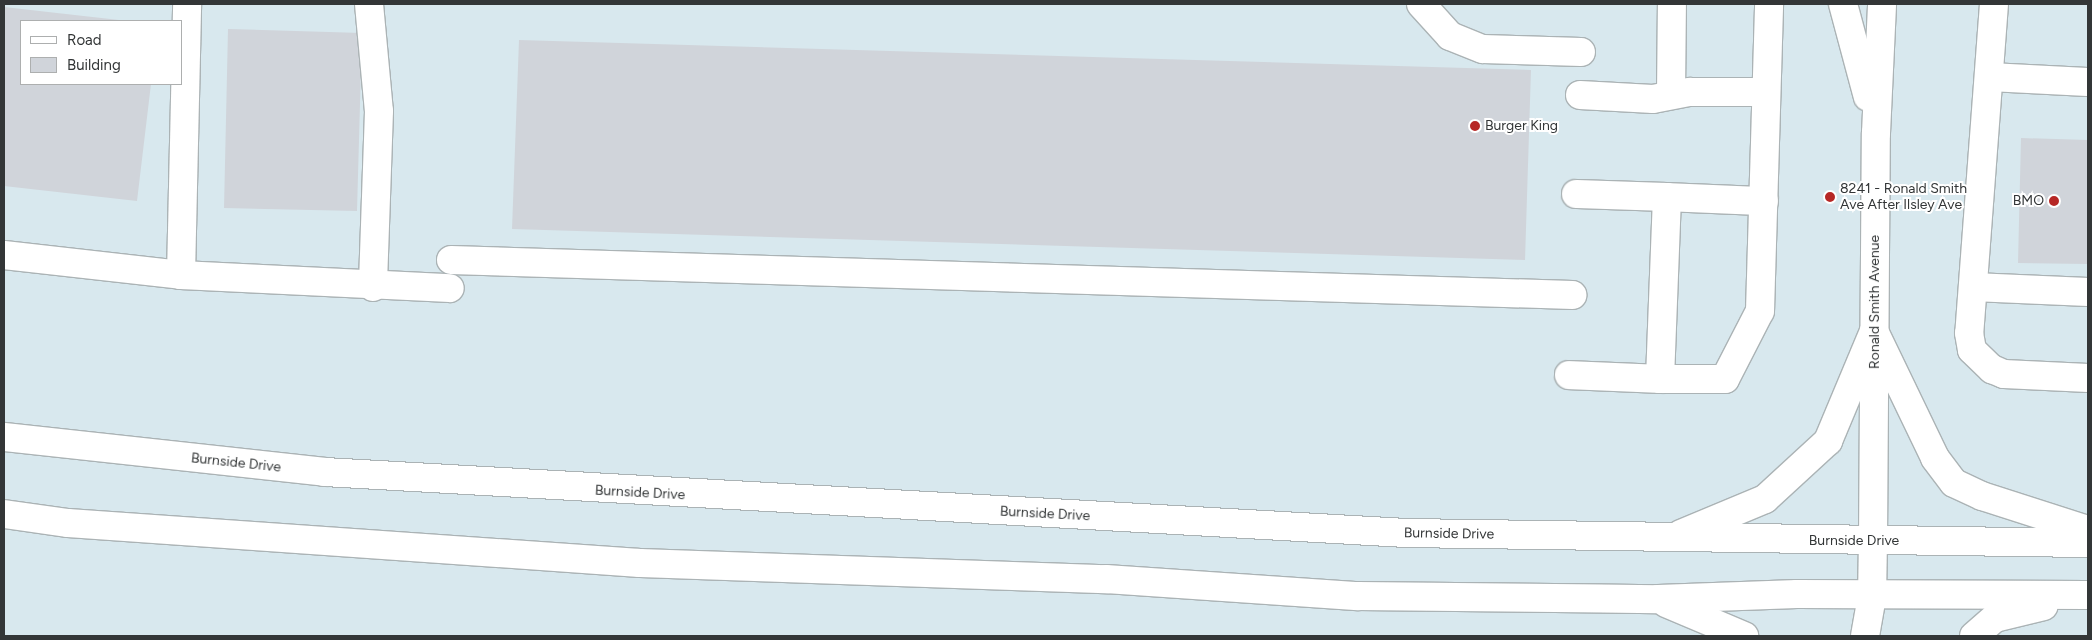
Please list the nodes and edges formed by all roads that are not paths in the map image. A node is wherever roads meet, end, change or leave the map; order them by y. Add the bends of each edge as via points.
1 (187, 4) edge
2 (368, 4) edge
3 (1422, 4) edge
4 (1672, 4) edge
5 (1769, 4) edge
6 (1843, 4) edge
7 (1882, 4) edge
8 (1994, 4) edge
9 (1581, 52) dead end
10 (1989, 76) junction
11 (2088, 82) edge
12 (1766, 92) junction
13 (1670, 94) junction
14 (1580, 95) dead end
15 (1876, 133) junction
16 (1576, 194) dead end
17 (1667, 197) junction
18 (1764, 201) junction
19 (4, 255) edge
20 (451, 260) dead end
21 (181, 276) junction
22 (373, 287) junction
23 (1973, 287) junction
24 (450, 288) dead end
25 (2088, 292) edge
26 (1572, 295) dead end
27 (1874, 331) junction
28 (1569, 375) dead end
29 (2088, 378) edge
30 (1660, 379) junction
31 (4, 437) edge
32 (4, 514) edge
33 (2088, 530) edge
34 (1670, 539) junction
35 (1873, 541) junction
36 (2088, 543) edge
37 (2088, 595) edge
38 (1872, 597) junction
39 (1658, 599) junction
40 (1744, 636) edge
41 (1865, 636) edge
42 (1878, 636) edge
43 (1974, 636) edge

1 - 21 main road
2 - 22 main road via 379,111
3 - 9 main road via 1450,36 1483,49
4 - 13 main road
5 - 12 main road
6 - 15 main road via 1853,29
7 - 15 main road, Ronald Smith Avenue
8 - 10 main road
10 - 11 main road
10 - 23 main road
12 - 13 main road
12 - 18 main road
13 - 14 main road via 1654,99
15 - 27 main road, Ronald Smith Avenue
16 - 17 main road
17 - 18 main road
17 - 30 main road
18 - 30 main road via 1760,311 1725,379
19 - 21 main road
20 - 26 main road
21 - 22 main road
22 - 24 main road
23 - 25 main road
23 - 29 main road via 1969,333 1972,350 1981,361 2004,374
27 - 33 main road via 1935,458 1954,483 1982,496
27 - 34 main road via 1828,441 1765,499
27 - 35 main road, Ronald Smith Avenue
28 - 30 main road
31 - 34 main road, Burnside Drive via 325,472 589,490 1405,534
32 - 39 main road via 68,523 640,563 1106,579 1358,596
34 - 35 main road, Burnside Drive
35 - 36 main road, Burnside Drive
35 - 38 main road, Ronald Smith Avenue
37 - 38 main road
37 - 43 main road via 1995,618
38 - 39 main road via 1797,594
38 - 41 main road
38 - 42 main road
39 - 40 main road

